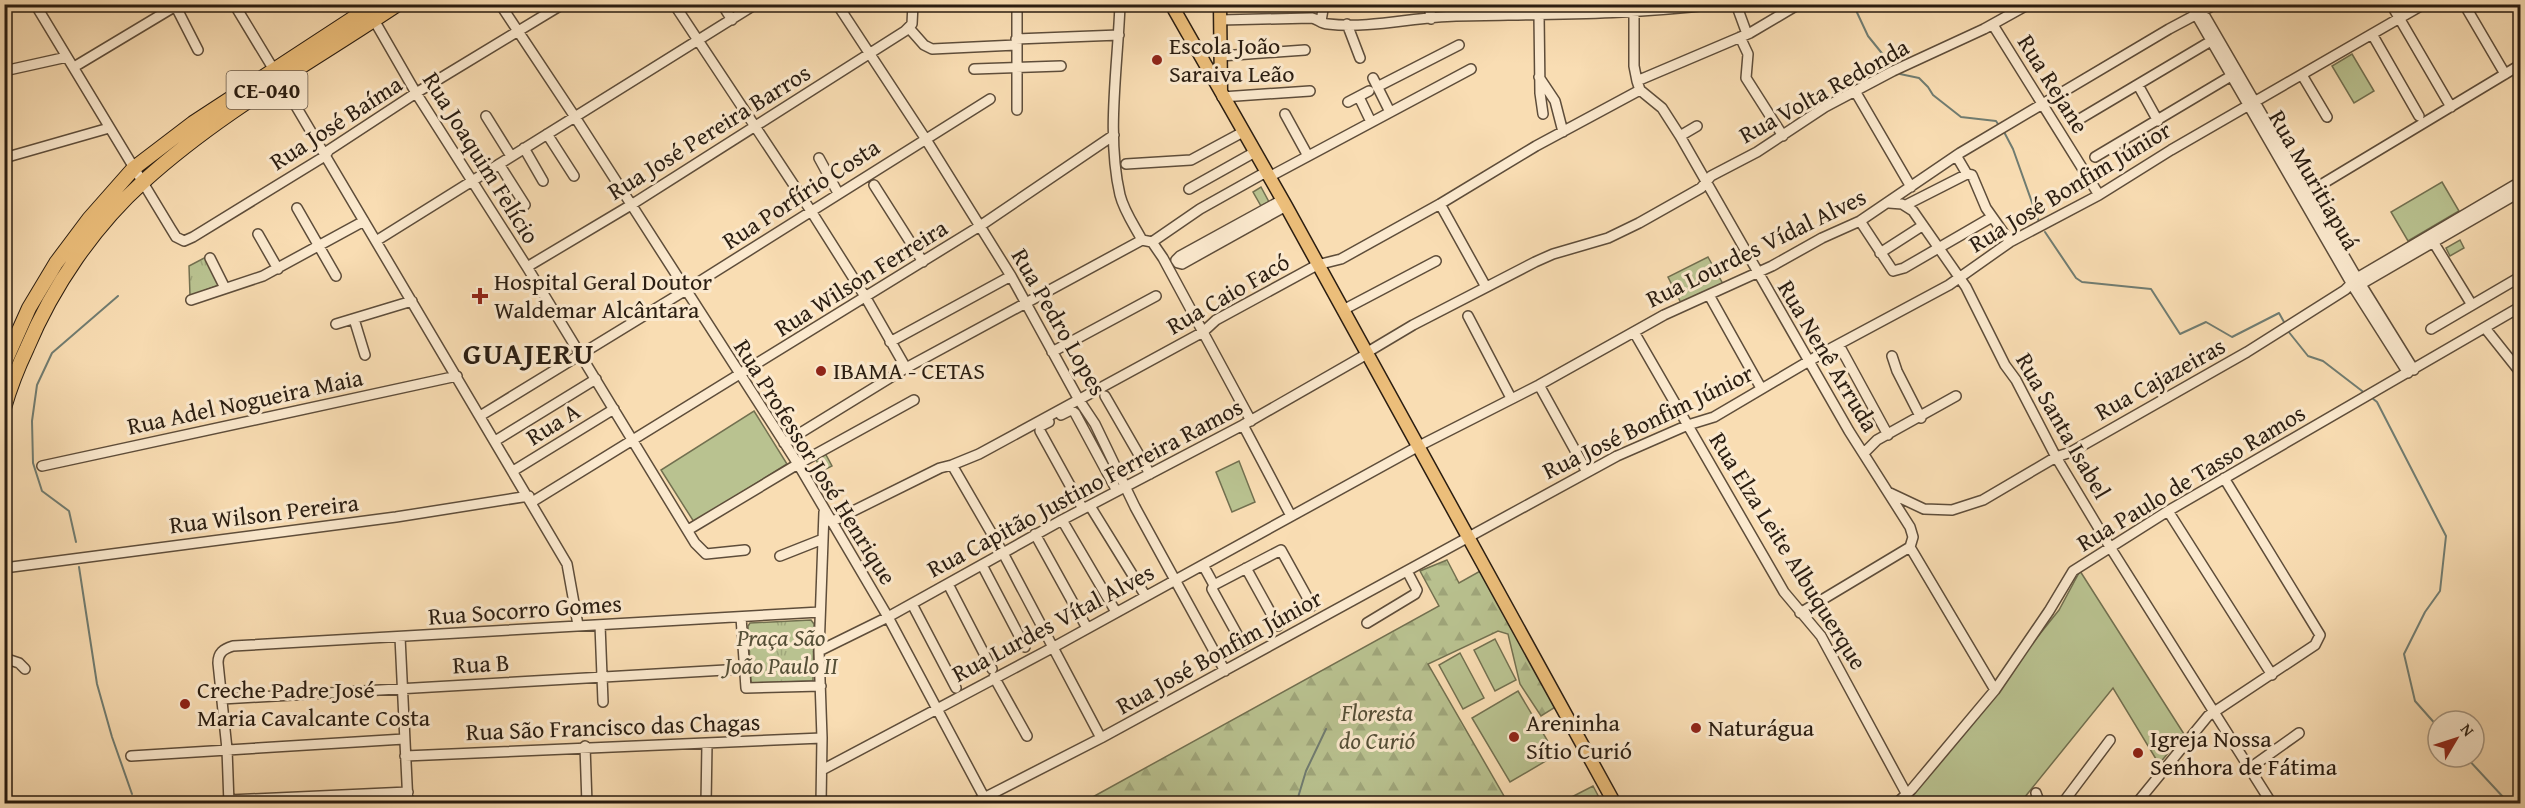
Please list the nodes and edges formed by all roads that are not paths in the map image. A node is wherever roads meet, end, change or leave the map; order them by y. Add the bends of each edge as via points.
1 (36, 4) edge
2 (234, 4) edge
3 (398, 4) edge
4 (500, 4) edge
5 (563, 4) edge
6 (674, 4) edge
7 (722, 4) edge
8 (756, 4) edge
9 (837, 4) edge
10 (913, 4) edge
11 (1017, 4) edge
12 (1120, 4) edge
13 (1171, 4) edge
14 (1221, 4) edge
15 (1324, 4) edge
16 (1429, 4) edge
17 (1717, 4) edge
18 (1736, 4) edge
19 (1799, 4) edge
20 (2029, 4) edge
21 (2190, 4) edge
22 (2216, 4) edge
23 (2391, 4) edge
24 (2424, 4) edge
25 (2464, 4) edge
26 (178, 6) edge
27 (1634, 8) edge
28 (370, 10) edge
29 (2199, 10) edge
30 (1539, 15) junction
31 (1431, 18) junction
32 (2400, 18) junction
33 (732, 20) junction
34 (1221, 20) junction
35 (1321, 21) junction
36 (1347, 24) junction
37 (1993, 25) junction
38 (909, 28) junction
39 (517, 32) junction
40 (2372, 34) junction
41 (1119, 35) junction
42 (1744, 35) junction
43 (2211, 41) junction
44 (697, 42) junction
45 (1016, 42) junction
46 (1459, 45) dead end
47 (198, 50) dead end
48 (1305, 50) dead end
49 (870, 54) junction
50 (67, 57) junction
51 (1360, 58) dead end
52 (1221, 60) junction
53 (1204, 64) junction
54 (2520, 64) edge
55 (1016, 66) junction
56 (1061, 66) dead end
57 (74, 67) junction
58 (974, 69) dead end
59 (1472, 69) dead end
60 (5, 71) edge
61 (2505, 74) junction
62 (2302, 75) junction
63 (278, 76) junction
64 (2231, 76) junction
65 (1539, 78) junction
66 (1373, 85) junction
67 (2138, 85) junction
68 (1639, 86) junction
69 (1310, 91) dead end
70 (1855, 92) junction
71 (416, 93) junction
72 (1221, 95) junction
73 (1359, 97) junction
74 (990, 99) dead end
75 (1348, 102) dead end
76 (2043, 103) junction
77 (2251, 103) junction
78 (2451, 107) junction
79 (1017, 110) dead end
80 (1390, 112) junction
81 (1285, 114) dead end
82 (1543, 114) dead end
83 (486, 116) dead end
84 (2419, 116) dead end
85 (575, 117) junction
86 (2327, 117) dead end
87 (2078, 120) dead end
88 (2158, 121) junction
89 (1371, 122) junction
90 (756, 126) junction
91 (1697, 126) dead end
92 (108, 128) junction
93 (1243, 132) junction
94 (1563, 132) junction
95 (548, 134) junction
96 (1114, 135) junction
97 (1680, 136) junction
98 (1783, 136) junction
99 (925, 138) junction
100 (524, 148) junction
101 (1255, 152) junction
102 (325, 156) junction
103 (511, 156) junction
104 (1308, 156) junction
105 (1957, 157) junction
106 (2095, 157) dead end
107 (4, 158) edge
108 (819, 158) dead end
109 (499, 164) junction
110 (1126, 164) dead end
111 (134, 168) junction
112 (1268, 174) junction
113 (1967, 174) junction
114 (574, 176) dead end
115 (472, 180) junction
116 (543, 181) dead end
117 (1705, 182) junction
118 (2520, 182) edge
119 (142, 183) junction
120 (874, 185) dead end
121 (1911, 187) junction
122 (1189, 189) dead end
123 (2520, 192) edge
124 (838, 193) junction
125 (2099, 195) junction
126 (2304, 195) junction
127 (1284, 203) junction
128 (1889, 203) junction
129 (1440, 204) junction
130 (525, 205) dead end
131 (631, 205) junction
132 (1906, 205) junction
133 (297, 208) dead end
134 (811, 211) junction
135 (1992, 217) junction
136 (364, 221) junction
137 (1860, 221) junction
138 (980, 226) junction
139 (1922, 226) junction
140 (1238, 228) junction
141 (258, 234) dead end
142 (2432, 240) junction
143 (376, 241) junction
144 (1147, 241) junction
145 (2010, 242) junction
146 (319, 246) junction
147 (1939, 247) junction
148 (1880, 253) junction
149 (210, 258) dead end
150 (1436, 261) dead end
151 (923, 262) junction
152 (1317, 265) junction
153 (527, 267) junction
154 (278, 268) junction
155 (1757, 273) junction
156 (336, 276) dead end
157 (1011, 276) junction
158 (1959, 277) junction
159 (2520, 277) edge
160 (2354, 285) junction
161 (1486, 287) junction
162 (225, 288) junction
163 (686, 290) junction
164 (1710, 295) junction
165 (1156, 296) dead end
166 (866, 298) junction
167 (191, 300) dead end
168 (412, 301) junction
169 (1025, 302) junction
170 (2472, 306) junction
171 (2520, 307) edge
172 (1343, 310) junction
173 (1468, 316) dead end
174 (354, 319) junction
175 (336, 324) dead end
176 (2485, 328) junction
177 (2431, 329) dead end
178 (1203, 332) junction
179 (1634, 332) junction
180 (890, 342) junction
181 (1839, 345) junction
182 (1052, 352) junction
183 (1366, 353) junction
184 (580, 354) junction
185 (365, 355) dead end
186 (1892, 356) dead end
187 (1809, 362) junction
188 (4, 364) edge
189 (906, 368) junction
190 (2411, 372) junction
191 (2520, 372) edge
192 (740, 375) junction
193 (457, 376) junction
194 (596, 379) junction
195 (1539, 385) junction
196 (1761, 388) junction
197 (1106, 396) dead end
198 (1956, 396) dead end
199 (1511, 398) junction
200 (914, 400) dead end
201 (1079, 400) junction
202 (4, 408) edge
203 (614, 409) junction
204 (480, 416) junction
205 (1921, 418) junction
206 (1247, 423) junction
207 (1688, 425) junction
208 (1888, 435) junction
209 (633, 439) junction
210 (495, 441) junction
211 (784, 443) junction
212 (1417, 447) junction
213 (1864, 453) junction
214 (2056, 457) junction
215 (798, 464) junction
216 (952, 465) junction
217 (42, 466) dead end
218 (513, 471) junction
219 (1587, 472) junction
220 (1150, 474) junction
221 (2224, 478) junction
222 (1121, 489) junction
223 (1890, 493) junction
224 (530, 499) junction
225 (1086, 507) junction
226 (824, 510) junction
227 (1303, 510) joint
228 (2168, 511) junction
229 (1291, 516) junction
230 (1062, 520) junction
231 (831, 522) junction
232 (688, 530) junction
233 (1035, 534) junction
234 (1467, 537) junction
235 (823, 538) junction
236 (1911, 547) junction
237 (2110, 547) junction
238 (745, 550) dead end
239 (1003, 553) junction
240 (780, 556) dead end
241 (982, 565) junction
242 (1203, 565) junction
243 (4, 568) edge
244 (1246, 568) junction
245 (1407, 570) junction
246 (1175, 580) junction
247 (948, 584) junction
248 (1214, 585) junction
249 (1145, 595) junction
250 (912, 604) junction
251 (1312, 606) dead end
252 (820, 612) junction
253 (1116, 612) junction
254 (1800, 613) junction
255 (741, 617) junction
256 (888, 617) junction
257 (1367, 622) dead end
258 (578, 625) junction
259 (600, 625) junction
260 (1278, 626) dead end
261 (1087, 628) junction
262 (400, 637) junction
263 (1243, 645) dead end
264 (1025, 647) dead end
265 (1052, 648) junction
266 (819, 651) junction
267 (4, 658) edge
268 (25, 669) dead end
269 (743, 669) junction
270 (1225, 671) junction
271 (993, 673) junction
272 (2272, 675) junction
273 (602, 678) junction
274 (821, 686) junction
275 (403, 688) junction
276 (956, 688) dead end
277 (1995, 690) junction
278 (222, 699) junction
279 (603, 702) dead end
280 (936, 709) junction
281 (2215, 711) junction
282 (2299, 733) dead end
283 (1027, 736) dead end
284 (822, 738) junction
285 (1101, 738) junction
286 (404, 740) junction
287 (2110, 740) dead end
288 (707, 744) junction
289 (585, 746) junction
290 (227, 749) junction
291 (131, 756) dead end
292 (405, 756) junction
293 (2250, 768) junction
294 (822, 770) junction
295 (408, 792) junction
296 (1906, 793) junction
297 (2036, 793) dead end
298 (984, 797) junction
299 (229, 802) edge
300 (408, 804) edge
301 (587, 804) edge
302 (706, 804) edge
303 (821, 804) edge
304 (972, 804) edge
305 (1615, 804) edge
306 (1896, 804) edge
307 (2040, 804) edge
308 (2062, 804) edge
309 (2136, 804) edge
310 (2272, 804) edge

1 - 50 street
2 - 63 street
3 - 28 highway, CE-040
4 - 39 street, Rua Professor José Henrique
5 - 39 street, Rua José Baíma
6 - 44 street
7 - 33 street
8 - 33 street
9 - 49 street, Rua Pedro Lopes
10 - 38 street via 914,19
11 - 45 street
12 - 41 street
13 - 53 main road
14 - 34 main road
15 - 35 street
16 - 31 street
17 - 27 street
18 - 42 street
19 - 42 street, Rua Caio Facó
20 - 37 street, Rua Volta Redonda
21 - 29 street, Rua Muritiapuá
22 - 29 street, Rua Lourdes Vídal Alves
23 - 32 street
24 - 32 street, Rua José Bonfim Júnior
25 - 61 street
26 - 47 street
26 - 57 street
27 - 30 street
27 - 68 street via 1634,66
28 - 63 highway, CE-040
28 - 71 street, Rua Joaquim Felício
29 - 43 street, Rua Muritiapuá
29 - 76 street, Rua Lourdes Vídal Alves
29 - 77 street, Rua Muritiapuá
30 - 31 street
30 - 65 street
31 - 36 street
32 - 40 street, Rua José Bonfim Júnior
32 - 78 street
33 - 44 street
34 - 35 street
34 - 52 main road
35 - 36 street
36 - 51 street
37 - 70 street, Rua Volta Redonda
37 - 76 street, Rua Rejane
38 - 45 street via 932,49
38 - 49 street, Rua José Pereira Barros
39 - 71 street, Rua José Baíma
39 - 85 street, Rua Professor José Henrique
40 - 62 street, Rua José Bonfim Júnior
40 - 84 street
41 - 45 street
41 - 96 street
42 - 68 street, Rua Caio Facó
42 - 98 street via 1748,54 1746,78
43 - 64 street, Rua Muritiapuá
43 - 67 street
44 - 85 street
44 - 90 street
45 - 55 street
46 - 66 street
48 - 52 street
49 - 90 street, Rua José Pereira Barros
49 - 99 street, Rua Pedro Lopes
50 - 57 street
50 - 60 street
52 - 53 main road via 1213,74
52 - 72 main road
53 - 72 main road
54 - 61 street
55 - 56 street
55 - 58 street
55 - 79 street
57 - 92 street
59 - 80 street
61 - 78 street
62 - 77 street, Rua José Bonfim Júnior
62 - 86 street
63 - 102 street
63 - 111 highway, CE-040 via 193,123
63 - 119 highway, CE-040
64 - 77 street, Rua Muritiapuá
64 - 88 street
65 - 82 street
65 - 94 street via 1555,101
66 - 73 street
66 - 80 street
67 - 87 street
67 - 88 street
68 - 94 street, Rua Caio Facó
68 - 97 street, Rua Nenê Arruda via 1660,106
69 - 72 street
70 - 98 street, Rua Volta Redonda
70 - 121 street
71 - 102 street, Rua José Baíma
71 - 115 street, Rua Joaquim Felício
72 - 93 main road
73 - 75 street
73 - 89 street
74 - 99 street, Rua Porfírio Costa
76 - 105 street, Rua Lourdes Vídal Alves
76 - 125 street, Rua Rejane
77 - 125 street, Rua José Bonfim Júnior
77 - 126 street, Rua Muritiapuá
78 - 126 street
80 - 89 street
81 - 104 street
83 - 103 street
85 - 95 street
85 - 131 street, Rua Professor José Henrique
88 - 106 street
89 - 104 street
90 - 131 street, Rua José Pereira Barros
90 - 134 street
91 - 97 street
92 - 107 street
92 - 111 street
93 - 101 main road
93 - 110 street via 1191,160
94 - 129 street, Rua Caio Facó
95 - 100 street
95 - 114 street
96 - 138 street, Rua Wilson Ferreira
96 - 144 street via 1120,196 1127,215
97 - 117 street, Rua Nenê Arruda
98 - 117 street, Rua Volta Redonda
99 - 124 street, Rua Porfírio Costa
99 - 138 street, Rua Pedro Lopes
100 - 103 street
100 - 116 street
101 - 112 main road
101 - 122 street
102 - 119 street, Rua José Baíma via 184,241 176,237
102 - 136 street
103 - 109 street
104 - 112 street
105 - 113 street
105 - 121 street, Rua Lourdes Vídal Alves
108 - 124 street
109 - 115 street
109 - 130 street
111 - 119 street
111 - 188 highway, CE-040 via 56,263 29,308
112 - 127 main road
112 - 144 street
113 - 132 street
113 - 135 street via 1972,175
115 - 143 street
115 - 153 street, Rua Joaquim Felício
117 - 155 street, Rua Nenê Arruda
117 - 161 street, Rua Capitão Justino Ferreira Ramos via 1701,188 1608,238 1553,254
118 - 142 street, Rua Cajazeiras
119 - 202 highway, CE-040 via 92,239 49,301
120 - 151 street
121 - 128 street, Rua Lourdes Vídal Alves
123 - 142 street, Rua Cajazeiras
124 - 134 street, Rua Porfírio Costa
125 - 145 street, Rua José Bonfim Júnior
126 - 160 street, Rua Muritiapuá
127 - 140 street
127 - 152 main road
128 - 132 street
128 - 137 street, Rua Lourdes Vídal Alves
129 - 152 street, Rua Caio Facó via 1341,258
129 - 161 street
131 - 153 street, Rua José Pereira Barros
131 - 163 street, Rua Professor José Henrique
132 - 139 street, Rua Santa Isabel
133 - 146 street
134 - 163 street, Rua Porfírio Costa
134 - 166 street
135 - 145 street
135 - 147 street
136 - 143 street
136 - 146 street
137 - 148 street
137 - 155 street, Rua Lourdes Vídal Alves
138 - 151 street, Rua Wilson Ferreira
138 - 157 street, Rua Pedro Lopes
139 - 147 street, Rua Santa Isabel
139 - 148 street
140 - 140 street via 1182,264 1176,260 1180,256
141 - 154 street
142 - 160 street, Rua Cajazeiras
142 - 170 street
143 - 168 street
144 - 169 street
144 - 178 street via 1163,258
145 - 158 street, Rua José Bonfim Júnior
146 - 154 street
146 - 156 street
147 - 148 street via 1898,270 1891,269
147 - 158 street, Rua Santa Isabel
149 - 162 street
150 - 172 street
151 - 166 street, Rua Wilson Ferreira
152 - 172 main road
152 - 178 street, Rua Caio Facó via 1216,320
153 - 184 street, Rua Joaquim Felício
154 - 162 street
155 - 164 street, Rua Lourdes Vídal Alves
155 - 187 street, Rua Nenê Arruda
157 - 169 street, Rua Pedro Lopes
157 - 180 street
158 - 181 street, Rua José Bonfim Júnior
158 - 214 street, Rua Santa Isabel
159 - 170 street
160 - 190 street, Rua Muritiapuá
160 - 214 street, Rua Cajazeiras via 2247,352
161 - 183 street, Rua Capitão Justino Ferreira Ramos
162 - 167 street
163 - 184 street, Rua Porfírio Costa
163 - 192 street, Rua Professor José Henrique
164 - 179 street, Rua Lourdes Vídal Alves
164 - 196 street
165 - 182 street
166 - 180 street
166 - 192 street, Rua Wilson Ferreira
168 - 174 street
168 - 193 street
169 - 182 street, Rua Pedro Lopes
169 - 189 street
170 - 177 street
171 - 176 street, Rua Paulo de Tasso Ramos
172 - 183 main road
173 - 199 street
174 - 175 street
174 - 185 street
176 - 190 street, Rua Paulo de Tasso Ramos
176 - 191 street
178 - 201 street, Rua Caio Facó
178 - 206 street
179 - 195 street, Rua Lourdes Vídal Alves
179 - 207 street, Rua Elza Leite Albuquerque
180 - 189 street
181 - 187 street, Rua José Bonfim Júnior
181 - 208 street
182 - 201 street, Rua Pedro Lopes
183 - 206 street, Rua Capitão Justino Ferreira Ramos
183 - 212 main road
184 - 194 street, Rua Joaquim Felício
184 - 204 street, Rua Porfírio Costa
186 - 205 street
187 - 196 street, Rua José Bonfim Júnior
187 - 213 street, Rua Nenê Arruda
189 - 211 street
190 - 221 street, Rua Paulo de Tasso Ramos
192 - 209 street, Rua Wilson Ferreira
192 - 211 street, Rua Professor José Henrique
193 - 204 street
193 - 217 street, Rua Adel Nogueira Maia
194 - 203 street, Rua Joaquim Felício
194 - 210 street
195 - 199 street, Rua Lourdes Vídal Alves
195 - 219 street
196 - 207 street, Rua José Bonfim Júnior via 1714,417
197 - 220 street
198 - 205 street
199 - 212 street, Rua Lourdes Vídal Alves
200 - 215 street
201 - 216 street, Rua Caio Facó
201 - 222 street, Rua Pedro Lopes via 1095,424
203 - 209 street, Rua Joaquim Felício
203 - 218 street, Rua A
204 - 210 street
205 - 208 street
206 - 220 street, Rua Capitão Justino Ferreira Ramos
206 - 229 street
207 - 219 street, Rua José Bonfim Júnior
207 - 254 street, Rua Elza Leite Albuquerque
208 - 213 street via 1873,442
209 - 224 street, Rua Wilson Ferreira
209 - 232 street, Rua Joaquim Felício
210 - 218 street
211 - 215 street, Rua Professor José Henrique
212 - 227 street, Rua Lourdes Vídal Alves
212 - 234 main road
213 - 223 street, Rua Nenê Arruda
214 - 223 street, Rua Cajazeiras via 1993,495 1952,510 1924,509
214 - 237 street, Rua Santa Isabel
215 - 226 street, Rua Professor José Henrique
215 - 232 street
216 - 231 street, Rua Caio Facó via 934,470
216 - 239 street
218 - 224 street
219 - 234 street, Rua José Bonfim Júnior
220 - 222 street, Rua Capitão Justino Ferreira Ramos
221 - 228 street, Rua Paulo de Tasso Ramos
221 - 272 street via 2320,635 2315,645
222 - 225 street, Rua Capitão Justino Ferreira Ramos
222 - 225 street via 1075,413 1068,411 1041,426 1040,431
222 - 246 street, Rua Pedro Lopes
223 - 236 street, Rua Nenê Arruda via 1912,531
224 - 243 street, Rua Wilson Pereira
224 - 258 street via 567,564
225 - 230 street, Rua Capitão Justino Ferreira Ramos
225 - 249 street
226 - 231 street, Rua Professor José Henrique
226 - 235 street
227 - 229 street, Rua Lurdes Vítal Alves
228 - 237 street, Rua Paulo de Tasso Ramos
228 - 272 street
229 - 242 street, Rua Lurdes Vítal Alves
230 - 233 street, Rua Capitão Justino Ferreira Ramos
230 - 253 street
231 - 256 street, Rua Professor José Henrique
232 - 238 street, Rua Joaquim Felício via 706,554
233 - 239 street, Rua Capitão Justino Ferreira Ramos
233 - 261 street
234 - 245 street, Rua José Bonfim Júnior
234 - 305 main road
235 - 240 street
235 - 252 street
236 - 254 street
236 - 277 street, Rua Nenê Arruda
237 - 277 street, Rua Paulo de Tasso Ramos via 2073,571
237 - 281 street, Rua Santa Isabel
239 - 241 street, Rua Capitão Justino Ferreira Ramos
239 - 265 street
241 - 247 street, Rua Capitão Justino Ferreira Ramos
241 - 264 street
242 - 246 street, Rua Lurdes Vítal Alves
242 - 248 street
244 - 248 street
244 - 251 street via 1283,551
244 - 260 street
245 - 257 street via 1417,590 1415,594
245 - 270 street, Rua José Bonfim Júnior
246 - 249 street, Rua Lurdes Vítal Alves
246 - 270 street, Rua Pedro Lopes
247 - 250 street, Rua Capitão Justino Ferreira Ramos
247 - 271 street
248 - 263 street via 1212,589
249 - 253 street, Rua Lurdes Vítal Alves
250 - 256 street, Rua Capitão Justino Ferreira Ramos
250 - 276 street
252 - 255 street, Rua Socorro Gomes
252 - 266 street
253 - 261 street, Rua Lurdes Vítal Alves
254 - 296 street, Rua Elza Leite Albuquerque via 1821,636
255 - 259 street, Rua Socorro Gomes
255 - 269 street
256 - 266 street, Rua Capitão Justino Ferreira Ramos
256 - 280 street, Rua Professor José Henrique
258 - 259 street, Rua Socorro Gomes
258 - 262 street, Rua Socorro Gomes
259 - 273 street
261 - 265 street, Rua Lurdes Vítal Alves
262 - 275 street
262 - 278 street, Rua Socorro Gomes via 233,646 218,656
265 - 271 street, Rua Lurdes Vítal Alves
265 - 285 street
266 - 274 street
267 - 268 street
269 - 273 street, Rua B
269 - 274 street via 745,687 749,689
270 - 285 street, Rua José Bonfim Júnior
271 - 280 street, Rua Lurdes Vítal Alves
271 - 283 street
272 - 281 street
273 - 275 street, Rua B
273 - 279 street
274 - 284 street
275 - 278 street, Rua B
275 - 286 street
277 - 296 street, Rua Paulo de Tasso Ramos
278 - 290 street
280 - 294 street, Rua Lurdes Vítal Alves
280 - 298 street, Rua Professor José Henrique
281 - 293 street, Rua Santa Isabel
281 - 309 street
282 - 293 street
284 - 288 street, Rua São Francisco das Chagas
284 - 294 street
285 - 298 street, Rua José Bonfim Júnior
286 - 290 street
286 - 292 street
287 - 308 street
288 - 289 street, Rua São Francisco das Chagas
288 - 302 street
289 - 292 street, Rua São Francisco das Chagas
289 - 301 street
290 - 291 street
290 - 299 street
292 - 295 street
293 - 310 street, Rua Santa Isabel
294 - 303 street
295 - 299 street
295 - 300 street
296 - 306 street, Rua Paulo de Tasso Ramos
297 - 307 street
298 - 304 street, Rua José Bonfim Júnior

